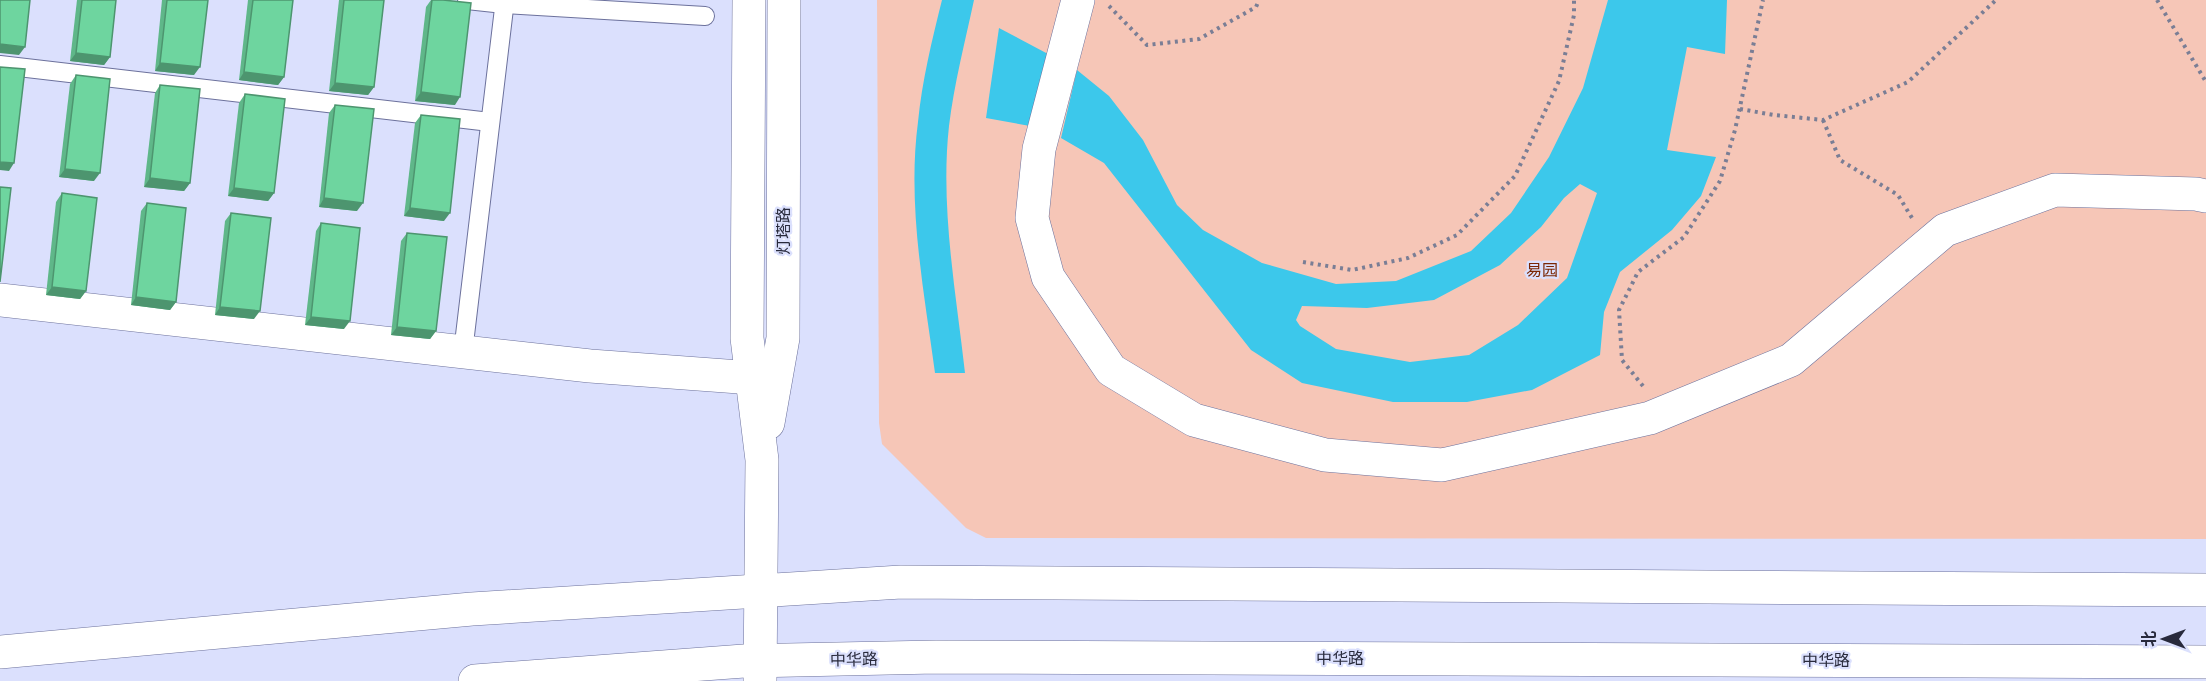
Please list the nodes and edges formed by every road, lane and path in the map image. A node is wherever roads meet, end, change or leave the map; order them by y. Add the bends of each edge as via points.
1 (467, 0) edge
2 (749, 0) edge
3 (784, 0) edge
4 (1259, 0) edge
5 (1574, 0) edge
6 (1763, 0) edge
7 (1996, 0) edge
8 (2157, 0) edge
9 (1091, 1) edge
10 (505, 2) edge
11 (705, 16) dead end
12 (0, 65) edge
13 (2206, 82) edge
14 (1740, 109) junction
15 (1823, 120) junction
16 (490, 122) junction
17 (2206, 196) edge
18 (1927, 245) junction
19 (1303, 262) dead end
20 (0, 300) edge
21 (462, 352) junction
22 (753, 378) junction
23 (1664, 412) junction
24 (762, 460) junction
25 (2206, 590) edge
26 (761, 591) junction
27 (0, 652) edge
28 (2206, 662) edge
29 (760, 671) edge
30 (476, 681) edge

1 - 10 lane
2 - 22 main road, 灯塔路 via 747,338
3 - 24 main road, 灯塔路 via 783,338
4 - 9 path via 1256,7 1199,39 1147,45
5 - 19 path via 1559,81 1515,176 1457,235 1408,258 1352,270
6 - 14 path
7 - 15 path via 1908,82
8 - 13 path
9 - 23 main road via 1039,149 1032,218 1048,277 1111,370 1194,420 1325,455 1442,465
10 - 11 lane
10 - 16 lane
12 - 16 lane
14 - 15 path
14 - 23 path via 1720,181 1684,237 1638,272 1619,310 1622,360
15 - 18 path via 1840,160 1898,195
16 - 21 lane
17 - 18 main road via 2055,190 1945,230
18 - 23 main road via 1791,360
20 - 21 main road
21 - 22 main road
22 - 24 main road, 灯塔路
24 - 26 main road, 灯塔路
25 - 26 main road via 901,582
26 - 27 main road via 472,609
26 - 29 main road, 灯塔路
28 - 29 main road, 中华路 via 960,657
29 - 30 main road, 中华路

